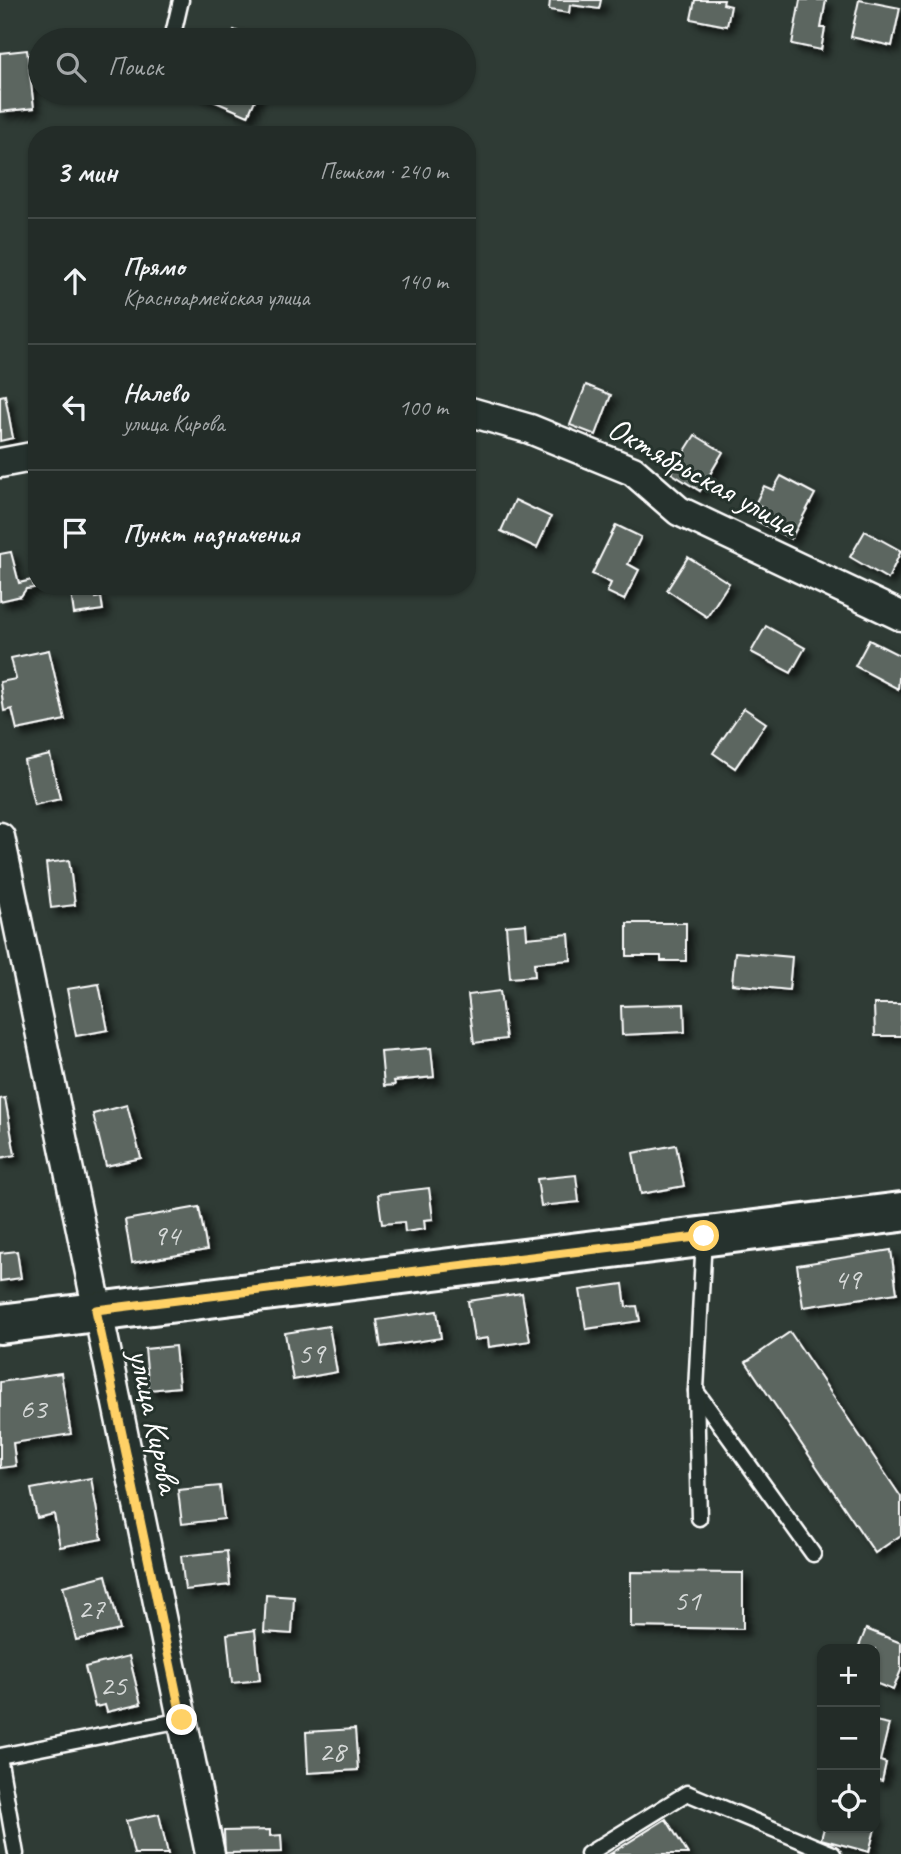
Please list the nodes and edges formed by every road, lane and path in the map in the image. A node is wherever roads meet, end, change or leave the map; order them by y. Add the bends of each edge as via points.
1 (181, 0) edge
2 (174, 28) edge
3 (476, 414) edge
4 (28, 458) edge
5 (0, 463) edge
6 (901, 616) edge
7 (0, 836) edge
8 (901, 1212) edge
9 (704, 1236) junction
10 (96, 1310) junction
11 (0, 1324) edge
12 (695, 1390) junction
13 (699, 1518) dead end
14 (813, 1554) dead end
15 (182, 1720) junction
16 (0, 1756) edge
17 (0, 1762) edge
18 (16, 1854) edge
19 (210, 1854) edge
20 (588, 1854) edge
21 (834, 1854) edge

1 - 2 lane
3 - 6 street, Октябрьская улица via 530,429 633,471 679,511
4 - 5 street
7 - 10 street, улица Кирова
8 - 9 main road
9 - 10 main road
9 - 12 lane
10 - 11 main road
10 - 15 street, улица Кирова
12 - 13 lane
12 - 14 lane
15 - 16 lane
15 - 19 street, улица Кирова
17 - 18 lane
20 - 21 lane via 688,1793

